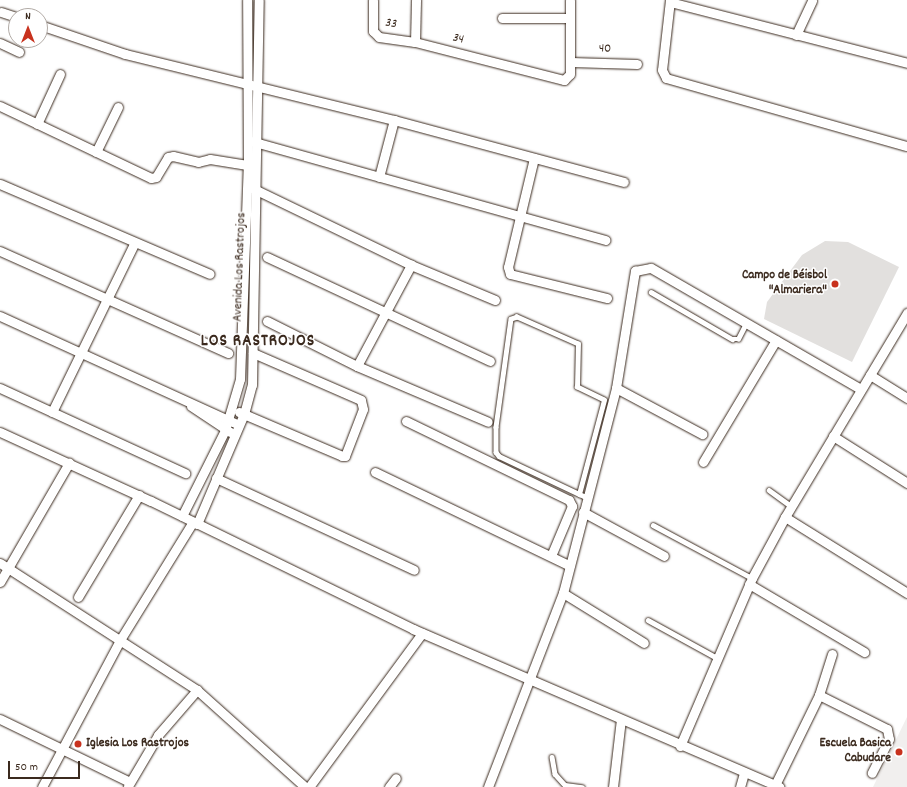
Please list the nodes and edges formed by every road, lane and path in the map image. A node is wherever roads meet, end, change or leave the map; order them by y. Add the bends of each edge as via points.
1 (247, 0) edge
2 (259, 0) edge
3 (373, 0) edge
4 (416, 0) edge
5 (570, 0) edge
6 (812, 0) edge
7 (670, 1) edge
8 (1, 12) dead end
9 (8, 14) edge
10 (502, 18) dead end
11 (570, 18) junction
12 (48, 27) edge
13 (796, 35) junction
14 (415, 42) junction
15 (0, 43) edge
16 (19, 52) dead end
17 (571, 62) junction
18 (907, 63) edge
19 (637, 64) dead end
20 (60, 74) dead end
21 (247, 85) junction
22 (257, 87) junction
23 (0, 106) edge
24 (118, 107) dead end
25 (394, 120) junction
26 (37, 124) junction
27 (252, 141) junction
28 (907, 146) edge
29 (96, 152) junction
30 (534, 158) junction
31 (252, 165) junction
32 (379, 177) junction
33 (624, 182) dead end
34 (0, 184) edge
35 (251, 187) junction
36 (519, 216) junction
37 (605, 240) dead end
38 (134, 244) junction
39 (0, 251) edge
40 (267, 256) dead end
41 (411, 265) junction
42 (210, 274) dead end
43 (651, 292) dead end
44 (607, 298) dead end
45 (105, 300) junction
46 (495, 300) dead end
47 (383, 313) junction
48 (907, 313) edge
49 (0, 316) edge
50 (267, 321) dead end
51 (746, 323) junction
52 (776, 340) junction
53 (80, 352) junction
54 (252, 352) junction
55 (228, 353) dead end
56 (490, 361) dead end
57 (357, 366) junction
58 (870, 376) junction
59 (0, 388) edge
60 (616, 388) junction
61 (861, 389) junction
62 (907, 398) edge
63 (185, 401) junction
64 (233, 410) junction
65 (52, 412) junction
66 (244, 414) junction
67 (229, 420) junction
68 (406, 421) dead end
69 (488, 422) dead end
70 (240, 425) junction
71 (225, 430) junction
72 (0, 432) edge
73 (702, 434) dead end
74 (235, 435) junction
75 (833, 436) junction
76 (703, 462) dead end
77 (69, 463) junction
78 (375, 472) dead end
79 (185, 473) dead end
80 (216, 478) junction
81 (907, 483) edge
82 (769, 490) dead end
83 (579, 494) junction
84 (139, 495) junction
85 (588, 498) junction
86 (791, 506) junction
87 (583, 512) junction
88 (182, 516) junction
89 (785, 517) junction
90 (195, 523) junction
91 (654, 525) dead end
92 (551, 556) junction
93 (664, 556) dead end
94 (4, 566) edge
95 (570, 566) junction
96 (414, 570) dead end
97 (750, 581) junction
98 (0, 582) edge
99 (563, 593) junction
100 (907, 593) edge
101 (78, 597) dead end
102 (648, 620) dead end
103 (422, 633) junction
104 (120, 640) junction
105 (644, 643) dead end
106 (864, 652) dead end
107 (832, 654) dead end
108 (718, 658) junction
109 (531, 681) junction
110 (197, 690) junction
111 (819, 695) junction
112 (0, 719) edge
113 (621, 719) junction
114 (680, 746) junction
115 (59, 750) junction
116 (552, 757) dead end
117 (744, 773) junction
118 (872, 773) dead end
119 (396, 778) dead end
120 (129, 784) edge
121 (777, 786) edge
122 (42, 787) edge
123 (305, 787) edge
124 (309, 787) edge
125 (389, 787) edge
126 (488, 787) edge
127 (582, 787) edge
128 (613, 787) edge
129 (740, 787) edge

1 - 21 street, Avenida Los Rastrojos
2 - 22 street, Avenida Los Rastrojos
3 - 14 street, 33 via 374,35
4 - 14 street
5 - 11 street
6 - 13 street
7 - 13 street
7 - 28 street via 662,70 666,78
8 - 9 street
10 - 11 street
11 - 17 street
12 - 21 street via 125,54
13 - 18 street
14 - 17 street, 34 via 564,80 569,78
15 - 16 street
17 - 19 street, 40
20 - 26 street
21 - 22 street
21 - 27 street, Avenida Los Rastrojos
22 - 25 street
22 - 27 street, Avenida Los Rastrojos
23 - 26 street
24 - 29 street
25 - 30 street
25 - 32 street
26 - 29 street
27 - 31 street, Avenida Los Rastrojos
27 - 32 street
29 - 31 street via 151,178 159,174 168,157 173,156 198,162 210,159
30 - 33 street
30 - 36 street
31 - 35 street, Avenida Los Rastrojos
32 - 36 street
34 - 38 street
35 - 41 street
35 - 54 street, Avenida Los Rastrojos
35 - 64 street, Avenida Los Rastrojos via 240,379
36 - 37 street
36 - 44 street via 508,267 510,274
38 - 42 street
38 - 45 street
39 - 45 street
40 - 47 street
41 - 46 street
41 - 47 street
43 - 51 lane via 732,339 738,339
45 - 53 street
45 - 55 street
47 - 56 street
47 - 57 street
48 - 58 street
49 - 53 street
50 - 57 street
51 - 52 street
51 - 60 street via 650,268 638,269
52 - 61 street
52 - 76 street
53 - 63 street
53 - 65 street
54 - 66 street, Avenida Los Rastrojos via 252,385
54 - 66 street via 361,400 364,404 345,456
57 - 69 street
58 - 61 street
58 - 62 street
59 - 65 street
60 - 73 street
60 - 85 street
61 - 75 street
63 - 67 street
63 - 71 street
64 - 66 street
64 - 67 street, Avenida Los Rastrojos
65 - 79 street
66 - 70 street, Avenida Los Rastrojos
67 - 70 street
67 - 71 street, Avenida Los Rastrojos
68 - 92 street via 569,500 572,506
70 - 74 street, Avenida Los Rastrojos
71 - 74 street
71 - 88 street, Avenida Los Rastrojos
72 - 77 street
74 - 80 street, Avenida Los Rastrojos
75 - 81 street
75 - 86 street
77 - 84 street
77 - 94 street
78 - 92 street
80 - 90 street, Avenida Los Rastrojos
80 - 96 street
82 - 86 lane
83 - 83 lane via 496,452 496,427 511,318 517,317 578,344 577,386 604,400
83 - 85 lane
84 - 88 street
84 - 101 street
85 - 87 street
86 - 89 street
87 - 93 street
87 - 95 street
88 - 90 street
89 - 97 street
89 - 100 street
90 - 103 street
90 - 104 street, Avenida Los Rastrojos
91 - 97 lane
92 - 95 street
94 - 98 street
94 - 104 street
95 - 99 street
97 - 106 street
97 - 108 street
99 - 105 street
99 - 109 street
102 - 108 lane
103 - 109 street
103 - 124 street
104 - 110 street
104 - 115 street, Avenida Los Rastrojos
107 - 111 street
108 - 114 street
109 - 113 street
109 - 126 street
110 - 120 street via 158,735
110 - 123 street
111 - 118 street via 887,729 888,739
111 - 121 street
112 - 115 street
113 - 114 street
113 - 128 street
114 - 117 street
115 - 120 street
115 - 122 street, Avenida Los Rastrojos
116 - 127 lane via 555,774 565,785
117 - 121 street
117 - 129 street
119 - 125 street

